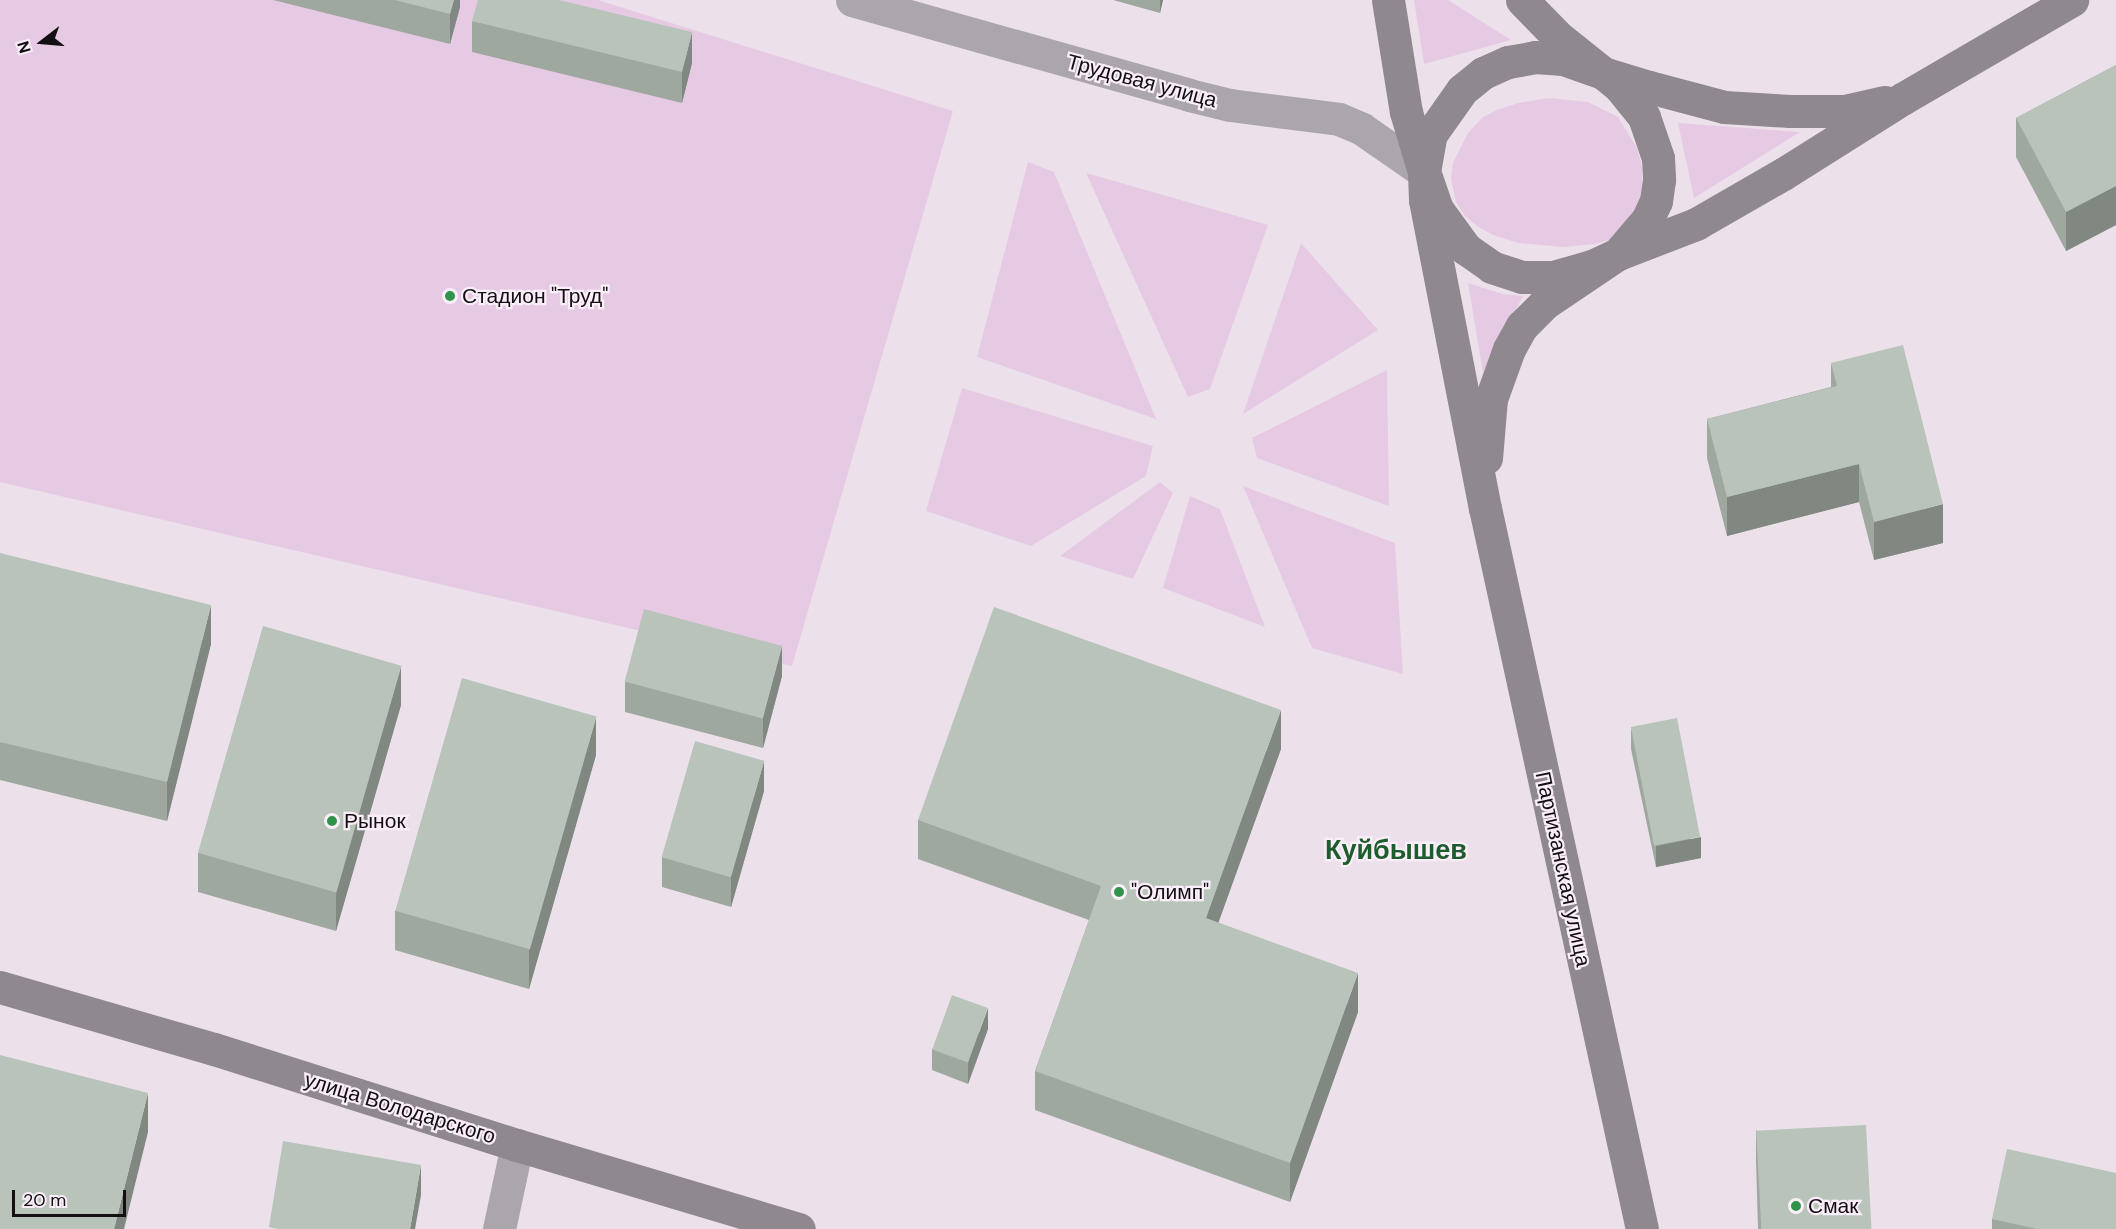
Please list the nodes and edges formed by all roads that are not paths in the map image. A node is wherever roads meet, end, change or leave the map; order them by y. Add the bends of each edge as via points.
1 (852, 0) edge
2 (1388, 0) edge
3 (1522, 0) edge
4 (2072, 0) edge
5 (1603, 73) junction
6 (1902, 99) junction
7 (1424, 172) junction
8 (1618, 254) junction
9 (1485, 508) junction
10 (0, 987) edge
11 (517, 1145) junction
12 (499, 1229) edge
13 (799, 1229) edge
14 (1642, 1229) edge

1 - 7 street, Трудовая улица via 1199,98 1339,118 1362,129
2 - 7 main road via 1406,112
3 - 5 main road via 1557,36
4 - 6 main road
5 - 6 main road via 1724,107 1844,111
5 - 7 main road via 1563,59 1535,57 1508,62 1483,73 1461,90 1431,134
5 - 8 main road via 1644,117 1658,158 1656,201 1647,220
6 - 8 main road via 1696,224
7 - 8 main road via 1446,225 1466,249 1492,267 1521,277 1553,278
7 - 9 main road via 1425,200
8 - 9 main road via 1545,303 1522,326 1509,350 1491,399 1486,435
9 - 14 main road, Партизанская улица
10 - 11 main road, улица Володарского via 214,1049
11 - 12 street
11 - 13 main road, улица Володарского

